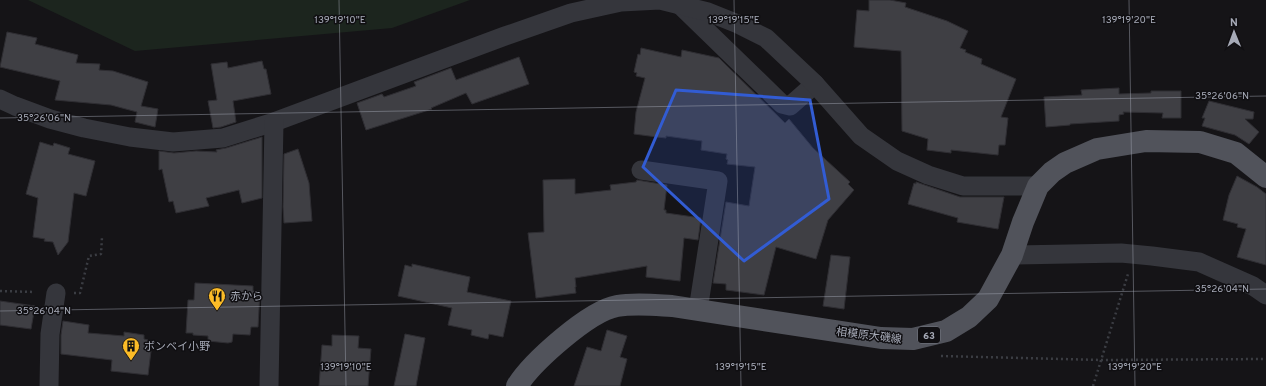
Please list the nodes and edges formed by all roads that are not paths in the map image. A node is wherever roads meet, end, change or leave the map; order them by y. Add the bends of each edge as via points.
1 (680, 5) junction
2 (815, 84) junction
3 (0, 99) edge
4 (274, 122) junction
5 (641, 170) dead end
6 (1266, 176) edge
7 (1038, 186) junction
8 (1012, 255) junction
9 (56, 293) dead end
10 (1266, 295) edge
11 (698, 310) junction
12 (49, 386) edge
13 (269, 386) edge
14 (517, 386) edge

1 - 2 street via 708,12 766,38
1 - 2 street via 782,104 790,106
1 - 4 street via 660,0 621,2 571,13
2 - 7 street via 860,136 897,161 928,175 963,186
3 - 4 street via 50,119 84,128 173,142 223,138
4 - 13 street
5 - 11 street via 718,181
6 - 7 main road, 相模原大磯線 / 63 via 1236,153 1214,146 1200,142 1146,141 1097,149 1065,163
7 - 8 main road, 相模原大磯線 / 63 via 1022,222
8 - 10 street via 1120,253 1199,262 1253,286
8 - 11 main road, 相模原大磯線 / 63 via 988,299 969,317 946,330 913,339 881,338
9 - 12 street via 50,334
11 - 14 main road, 相模原大磯線 / 63 via 638,305 616,306 597,313 570,332 539,360

